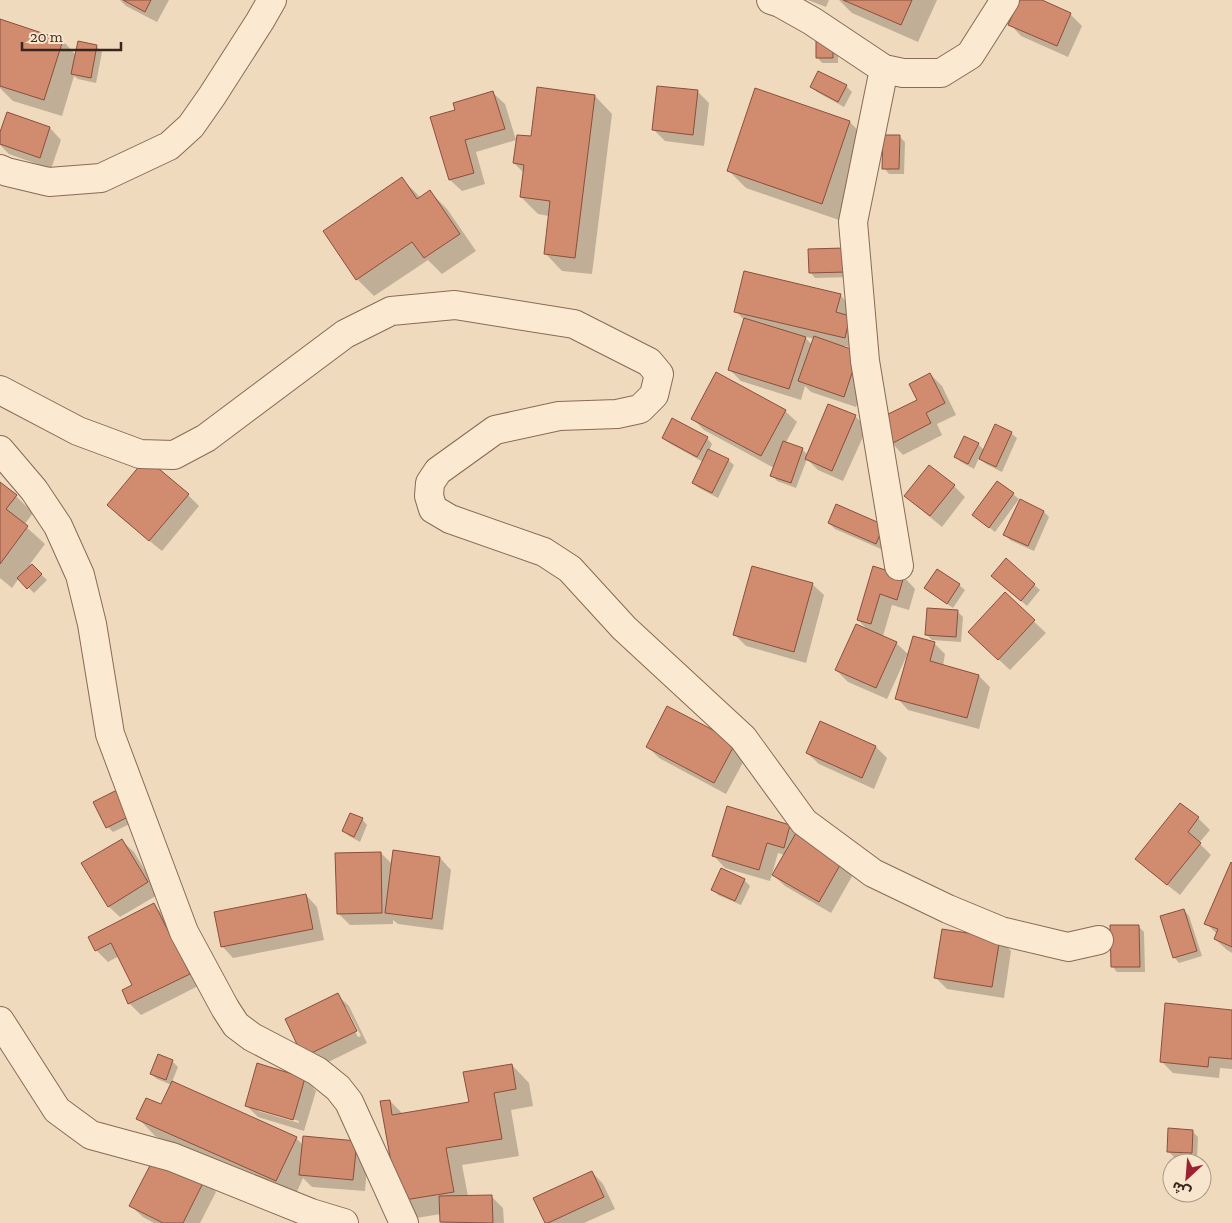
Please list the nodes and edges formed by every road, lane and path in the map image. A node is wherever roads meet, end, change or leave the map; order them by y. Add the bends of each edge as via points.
1 (272, 0) edge
2 (771, 0) edge
3 (1005, 0) edge
4 (884, 69) junction
5 (0, 169) edge
6 (0, 390) edge
7 (0, 450) edge
8 (899, 566) dead end
9 (1099, 940) dead end
10 (0, 1021) edge
11 (344, 1223) edge
12 (404, 1223) edge

1 - 5 street via 191,126 168,146 101,178 50,182
2 - 4 street via 812,21
3 - 4 street via 970,54 941,73 903,73
4 - 8 street via 854,222 865,361
6 - 9 street via 78,431 140,454 174,455 206,438 345,334 391,311 455,305 574,324 649,362 659,374 654,395 640,409 617,414 559,416 495,430 438,472 430,483 433,509 450,519 544,552 570,569 624,628 743,738 804,822 873,873 1001,931 1068,947
7 - 12 street via 34,490 58,526 80,575 92,624 110,734 184,932 236,1024 252,1037 317,1071 349,1102
10 - 11 street via 57,1110 91,1135 172,1157

